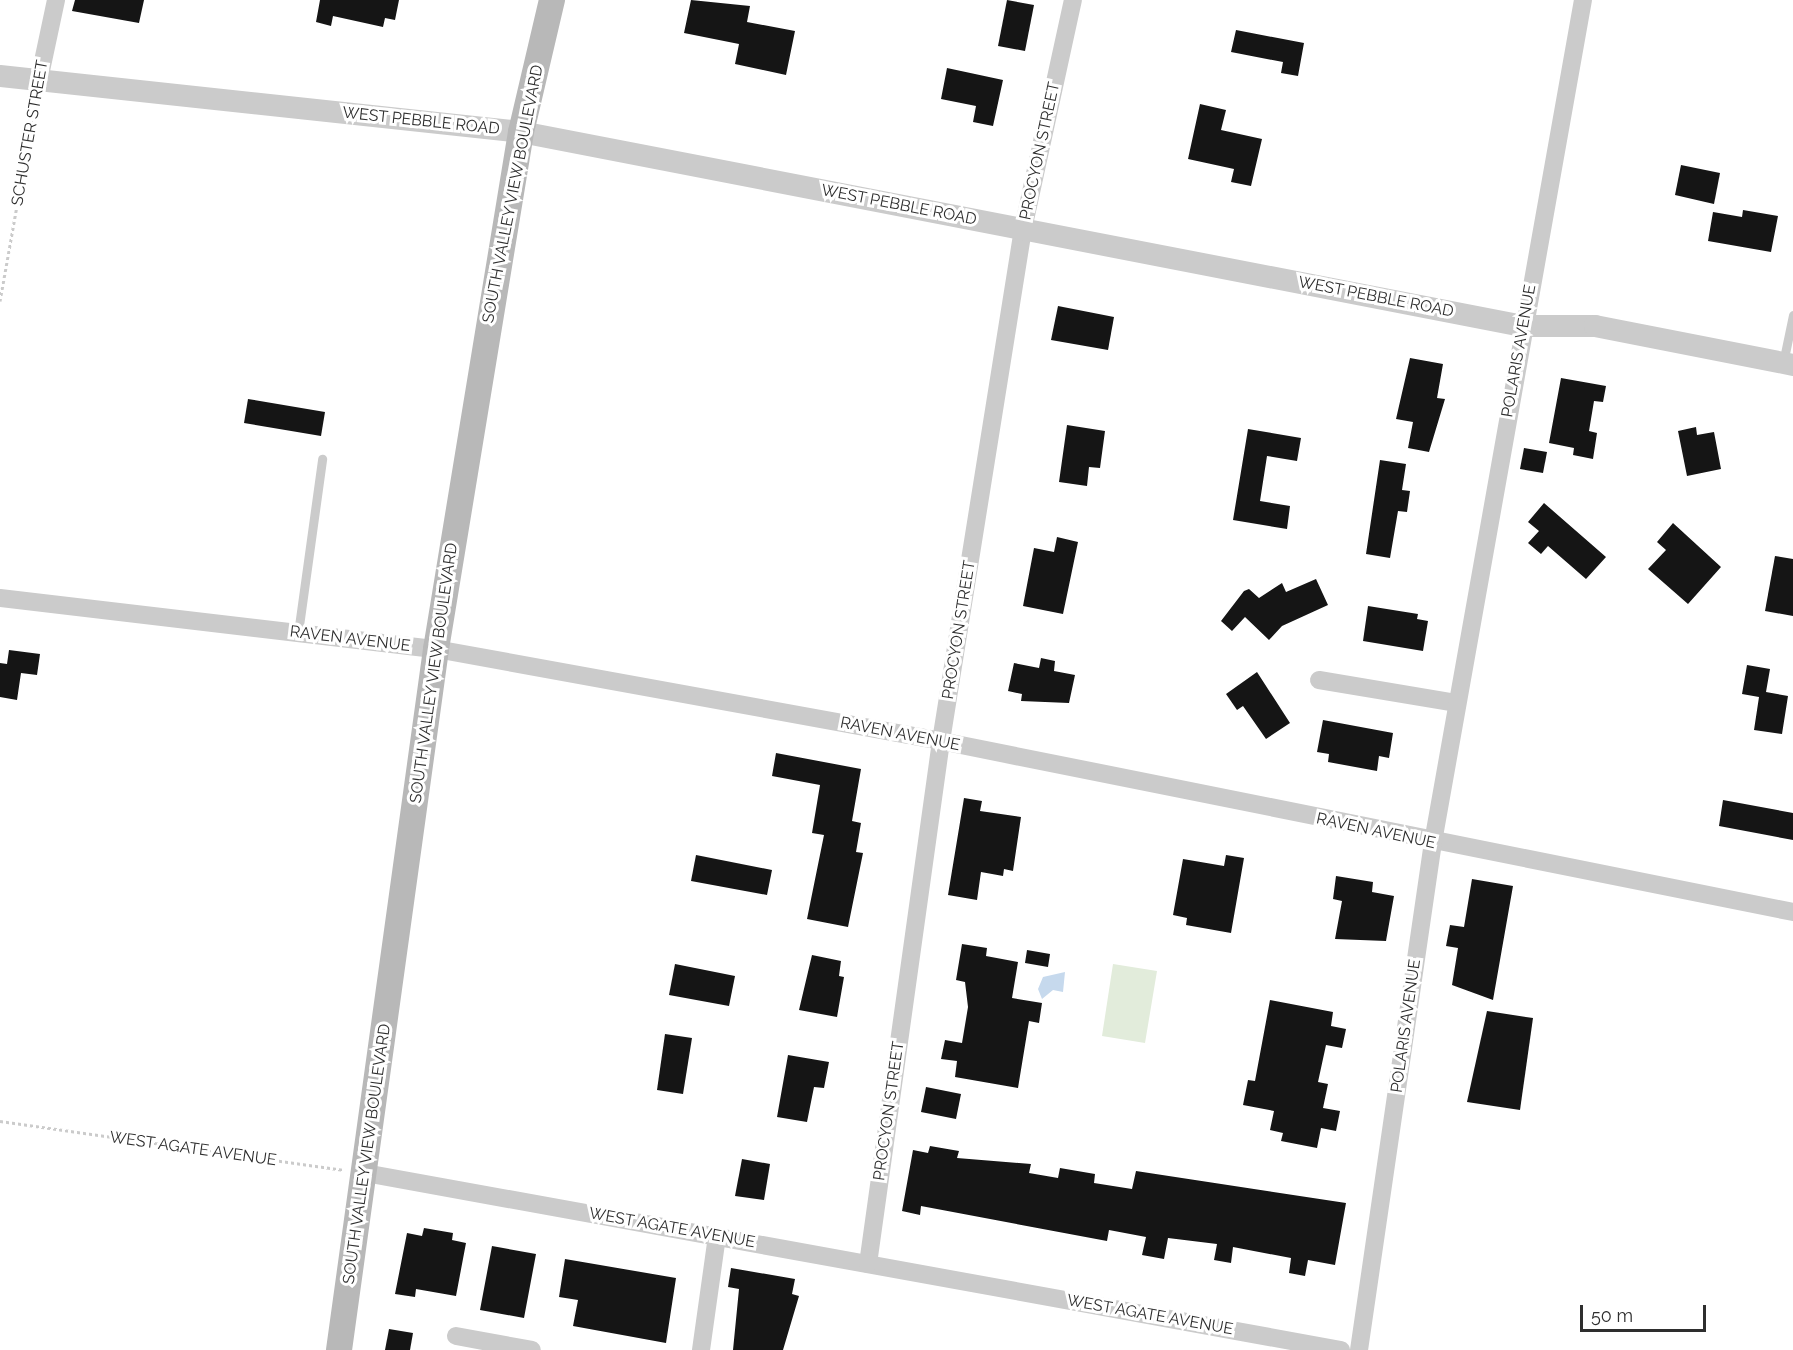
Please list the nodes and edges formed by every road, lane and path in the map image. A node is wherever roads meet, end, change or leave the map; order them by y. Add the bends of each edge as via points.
1 (56, 0) edge
2 (552, 0) edge
3 (1073, 0) edge
4 (1583, 0) edge
5 (0, 76) edge
6 (39, 80) junction
7 (521, 132) junction
8 (1023, 229) junction
9 (0, 301) edge
10 (1793, 315) edge
11 (1523, 326) junction
12 (1788, 364) edge
13 (322, 459) dead end
14 (0, 598) edge
15 (298, 633) junction
16 (436, 649) junction
17 (1319, 680) dead end
18 (1457, 703) junction
19 (941, 741) junction
20 (1433, 842) junction
21 (1793, 912) edge
22 (0, 1122) edge
23 (365, 1173) junction
24 (717, 1236) junction
25 (868, 1264) junction
26 (456, 1336) dead end
27 (339, 1350) edge
28 (532, 1350) edge
29 (701, 1350) edge
30 (1341, 1350) edge
31 (1359, 1350) edge

1 - 6 street, SCHUSTER STREET
2 - 7 main road, SOUTH VALLEY VIEW BOULEVARD
3 - 8 street, PROCYON STREET
4 - 11 street, POLARIS AVENUE
5 - 6 street, WEST PEBBLE ROAD
6 - 7 street, WEST PEBBLE ROAD
6 - 9 path, SCHUSTER STREET
7 - 8 street, WEST PEBBLE ROAD
7 - 16 main road, SOUTH VALLEY VIEW BOULEVARD
8 - 11 street, WEST PEBBLE ROAD
8 - 19 street, PROCYON STREET
10 - 12 lane
11 - 12 street, WEST PEBBLE ROAD via 1595,326
11 - 18 street, POLARIS AVENUE
13 - 15 lane
14 - 15 street, RAVEN AVENUE
15 - 16 street, RAVEN AVENUE
16 - 19 street, RAVEN AVENUE
16 - 23 main road, SOUTH VALLEY VIEW BOULEVARD
17 - 18 street
18 - 20 street, POLARIS AVENUE
19 - 20 street, RAVEN AVENUE
19 - 25 street, PROCYON STREET
20 - 21 street, RAVEN AVENUE
20 - 31 street, POLARIS AVENUE
22 - 23 path, WEST AGATE AVENUE
23 - 24 street, WEST AGATE AVENUE
23 - 27 main road, SOUTH VALLEY VIEW BOULEVARD
24 - 25 street, WEST AGATE AVENUE
24 - 29 street
25 - 30 street, WEST AGATE AVENUE
26 - 28 street

